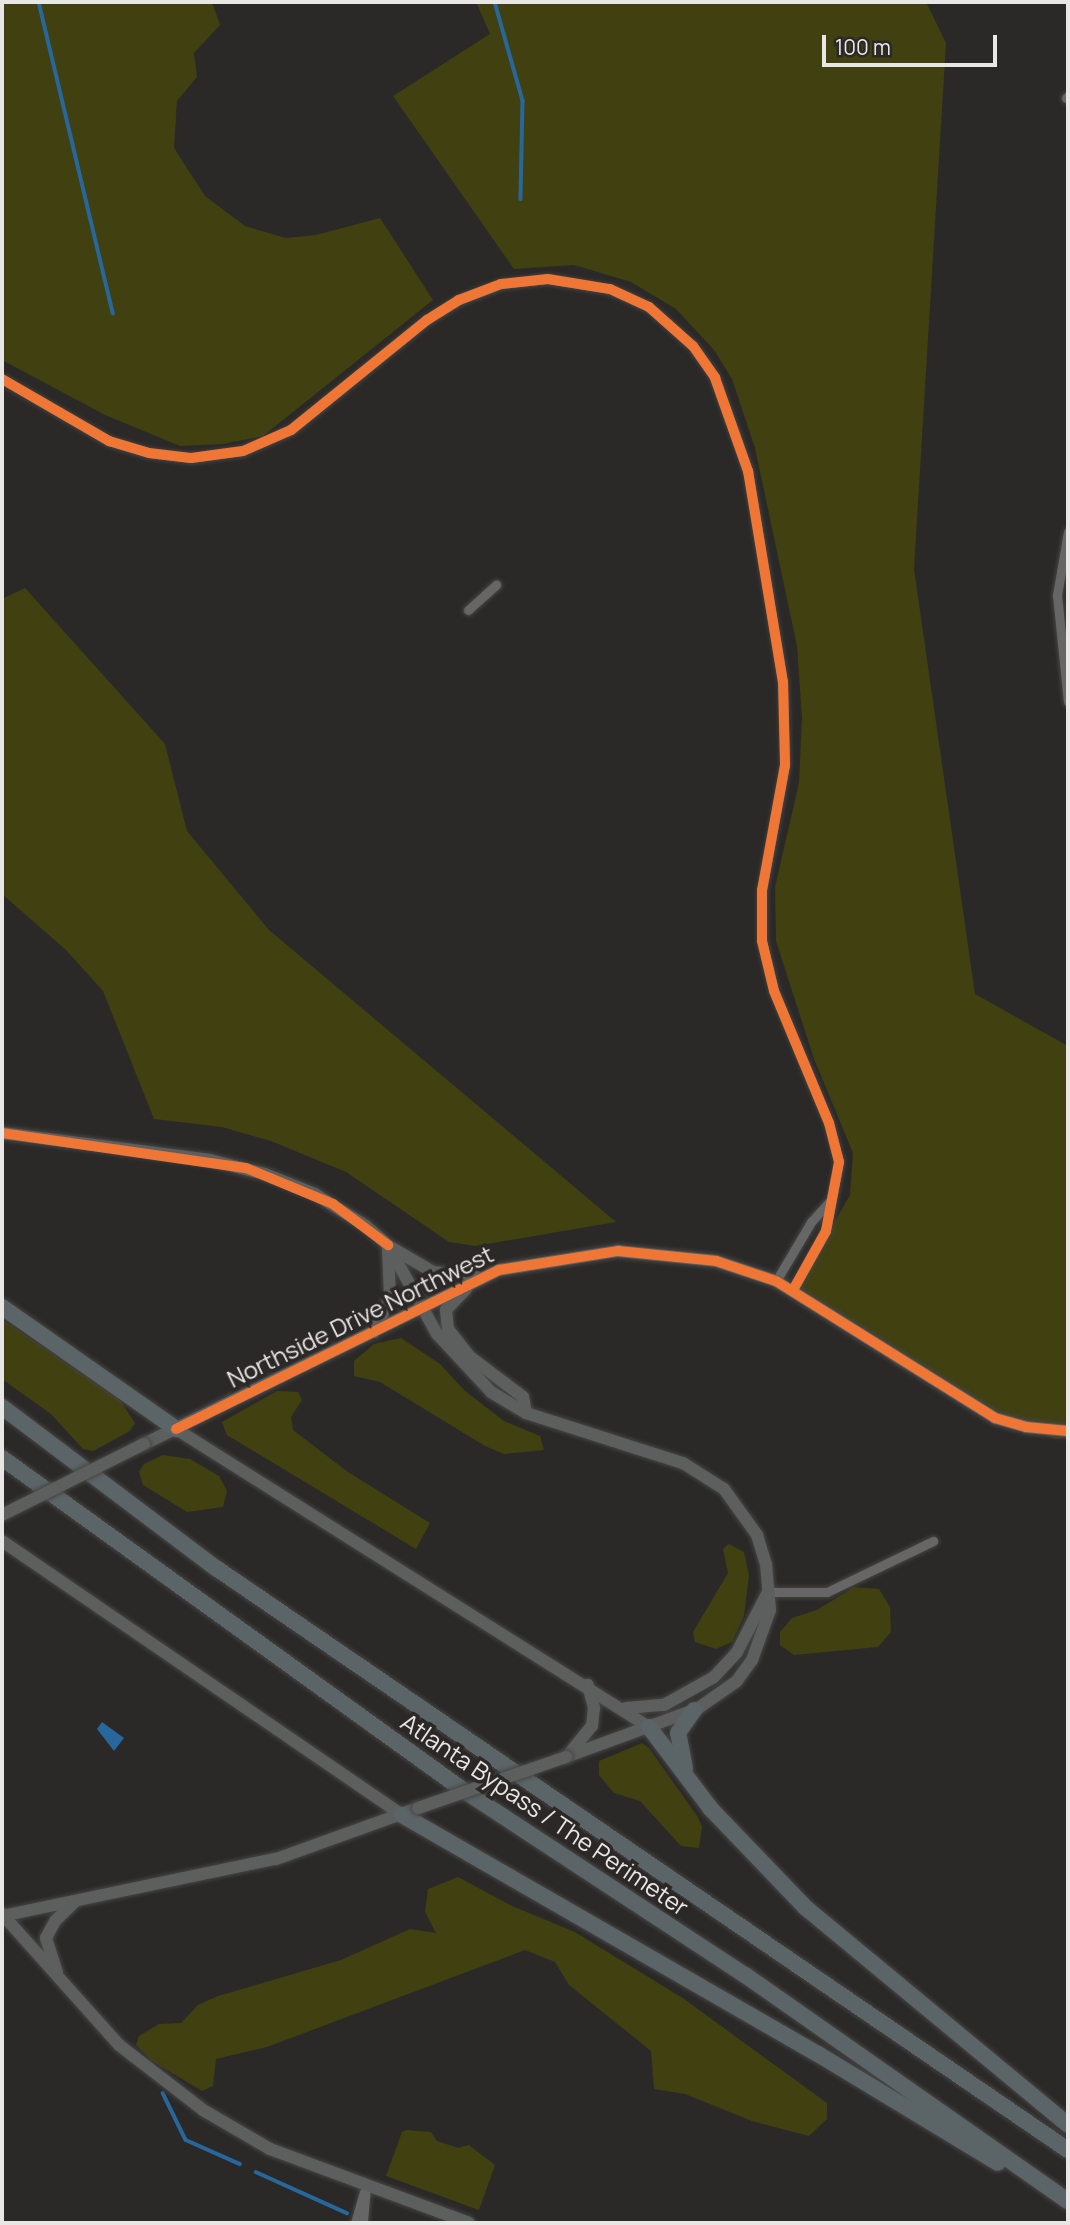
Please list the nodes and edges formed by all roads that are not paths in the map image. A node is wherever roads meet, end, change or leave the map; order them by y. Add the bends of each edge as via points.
1 (2, 379) edge
2 (1068, 532) edge
3 (496, 585) dead end
4 (468, 610) dead end
5 (1068, 701) edge
6 (2, 1133) edge
7 (833, 1198) junction
8 (386, 1244) junction
9 (483, 1276) junction
10 (776, 1281) junction
11 (793, 1290) junction
12 (2, 1307) edge
13 (423, 1307) junction
14 (373, 1332) junction
15 (2, 1407) edge
16 (526, 1413) junction
17 (176, 1429) junction
18 (1068, 1431) edge
19 (2, 1458) edge
20 (2, 1515) edge
21 (2, 1541) edge
22 (933, 1541) dead end
23 (768, 1592) junction
24 (588, 1685) junction
25 (623, 1707) junction
26 (694, 1710) junction
27 (649, 1727) junction
28 (566, 1757) junction
29 (693, 1786) junction
30 (402, 1815) junction
31 (75, 1902) junction
32 (2, 1915) edge
33 (60, 1980) junction
34 (1068, 2124) edge
35 (1068, 2150) edge
36 (366, 2187) junction
37 (1068, 2204) edge
38 (357, 2223) edge
39 (469, 2223) edge

1 - 7 street via 109,441 149,453 191,458 243,450 291,430 427,320 459,300 501,284 548,279 610,289 649,307 693,346 715,378 733,421 759,533 786,729 781,796 762,890 762,941 774,991 836,1143 839,1171
2 - 5 street via 1057,595
3 - 4 street
6 - 8 street via 246,1168 333,1204
7 - 10 street via 811,1222
7 - 11 street via 826,1231
8 - 9 street via 433,1272
8 - 13 street
8 - 14 street via 390,1297
9 - 10 street, Northside Drive Northwest via 582,1253 655,1251 716,1261
9 - 13 street, Northside Drive Northwest
9 - 16 street via 446,1310 448,1329 469,1356 523,1396
10 - 11 street, Northside Drive Northwest
11 - 18 street, Northside Drive Northwest via 995,1418
12 - 17 highway
13 - 14 street, Northside Drive Northwest
13 - 16 street via 466,1370
14 - 17 street, Northside Drive Northwest
15 - 35 highway, Atlanta Bypass / The Perimeter via 216,1568
16 - 23 street via 683,1463 720,1485 742,1508 757,1535
17 - 20 street, Northside Drive Northwest, bridge
17 - 24 street
19 - 37 highway, Atlanta Bypass / The Perimeter via 463,1790 746,1975
21 - 30 street
22 - 23 street via 827,1592
23 - 25 street via 737,1652 714,1677 664,1704
23 - 26 street via 767,1625 746,1671 727,1690
24 - 25 street
24 - 28 street via 594,1708 592,1726
25 - 27 street
26 - 27 street
26 - 29 highway via 677,1739
27 - 28 street
27 - 29 highway
28 - 30 street, bridge
29 - 34 highway via 820,1921
30 - 31 street via 276,1859
30 - 37 highway
31 - 32 street
31 - 33 street via 55,1921 46,1938
32 - 33 street
33 - 36 street via 119,2045 203,2110 270,2148
36 - 38 street via 363,2221
36 - 39 street

